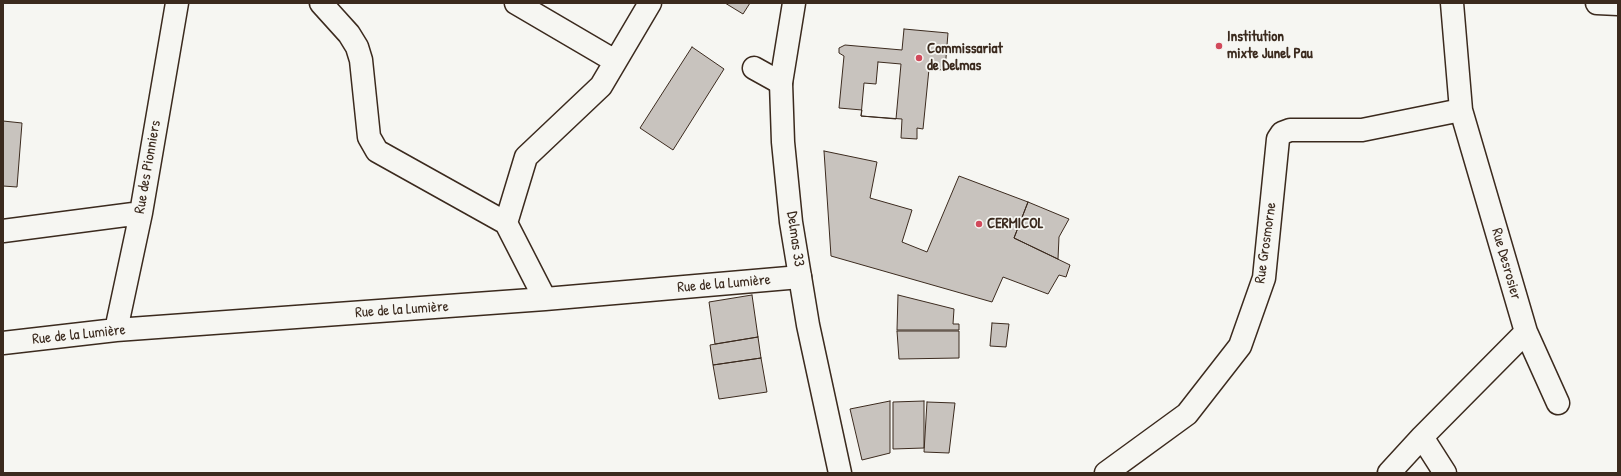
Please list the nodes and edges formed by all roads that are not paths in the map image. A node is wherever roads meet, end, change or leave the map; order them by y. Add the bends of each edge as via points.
1 (177, 3) edge
2 (321, 3) edge
3 (516, 3) edge
4 (650, 3) edge
5 (794, 3) edge
6 (1452, 3) edge
7 (1597, 3) edge
8 (1618, 4) edge
9 (615, 61) junction
10 (754, 68) dead end
11 (781, 83) junction
12 (1461, 110) junction
13 (141, 213) junction
14 (506, 223) junction
15 (3, 231) edge
16 (800, 277) junction
17 (545, 299) junction
18 (116, 330) junction
19 (1526, 332) junction
20 (3, 343) edge
21 (1558, 403) dead end
22 (1422, 437) junction
23 (840, 473) edge
24 (1106, 473) edge
25 (1390, 473) edge
26 (1445, 473) edge

1 - 13 street, Rue des Pionniers
2 - 14 street via 358,47 369,137 377,151
3 - 9 street
4 - 9 street
5 - 11 street, Delmas 33
6 - 12 street, Rue Desrosier
7 - 8 street
9 - 14 street via 600,86 526,157
10 - 11 street
11 - 16 street, Delmas 33 via 791,222
12 - 19 street, Rue Desrosier
12 - 24 street, Rue Grosmorne via 1362,130 1290,130 1282,133 1278,139 1264,278 1240,346 1188,414
13 - 15 street
13 - 18 street, Rue des Pionniers
14 - 17 street
16 - 17 street, Rue de la Lumière
16 - 23 street, Delmas 33
17 - 18 street, Rue de la Lumière
18 - 20 street, Rue de la Lumière
19 - 21 street, Rue Desrosier
19 - 22 street
22 - 25 street
22 - 26 street

